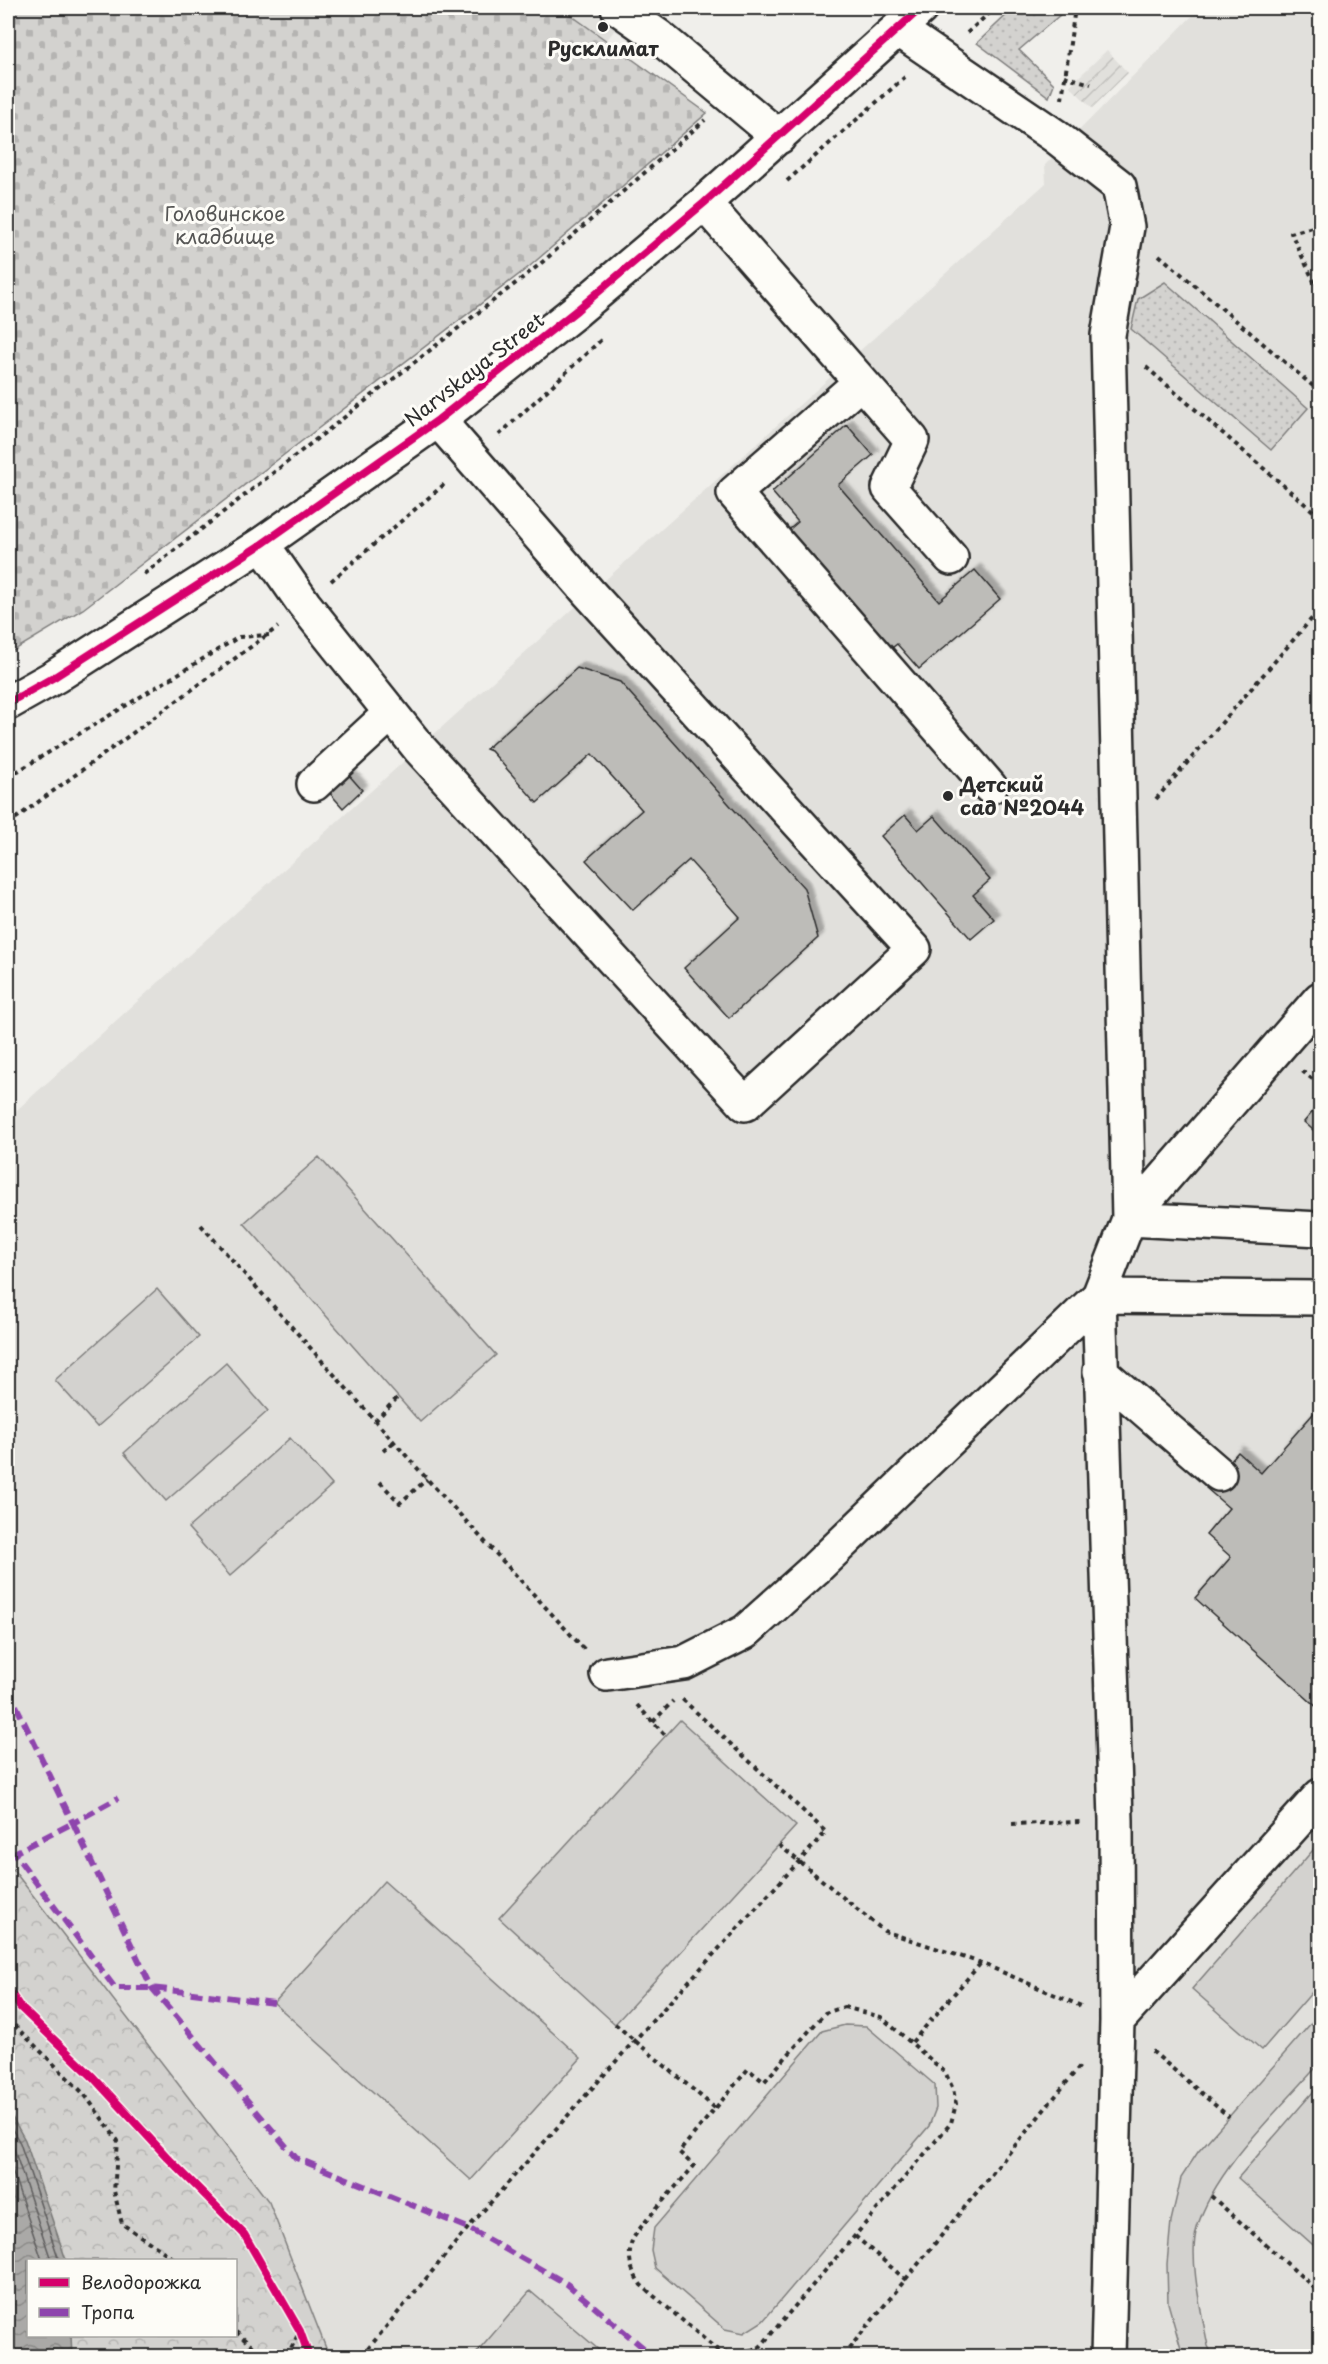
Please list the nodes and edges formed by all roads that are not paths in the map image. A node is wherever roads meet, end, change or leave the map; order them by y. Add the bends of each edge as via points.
1 (618, 8) edge
2 (910, 18) edge
3 (779, 136) junction
4 (704, 203) junction
5 (861, 382) junction
6 (438, 420) junction
7 (262, 544) junction
8 (951, 558) dead end
9 (8, 703) edge
10 (391, 712) junction
11 (314, 784) dead end
12 (990, 787) dead end
13 (1320, 999) edge
14 (1129, 1219) junction
15 (1320, 1229) edge
16 (1099, 1296) junction
17 (1320, 1298) edge
18 (1100, 1371) junction
19 (1219, 1474) dead end
20 (607, 1674) road end
21 (1320, 1796) edge
22 (1117, 2021) junction
23 (1108, 2356) edge

1 - 3 street
2 - 3 street, Narvskaya Street
2 - 14 street via 940,58 1055,136 1119,186 1127,227 1108,335
3 - 4 street, Narvskaya Street
4 - 5 street
4 - 6 street, Narvskaya Street
5 - 8 street via 912,440 890,488
5 - 12 street via 734,493
6 - 7 street, Narvskaya Street
6 - 10 street via 589,593 914,948 744,1104 419,748
7 - 9 street, Narvskaya Street
7 - 10 street via 304,604
10 - 11 street
13 - 14 street
14 - 15 street
14 - 16 street
16 - 17 street
16 - 18 street
16 - 20 street via 745,1632 684,1663
18 - 19 street
18 - 22 street via 1116,1820
21 - 22 street
22 - 23 street

